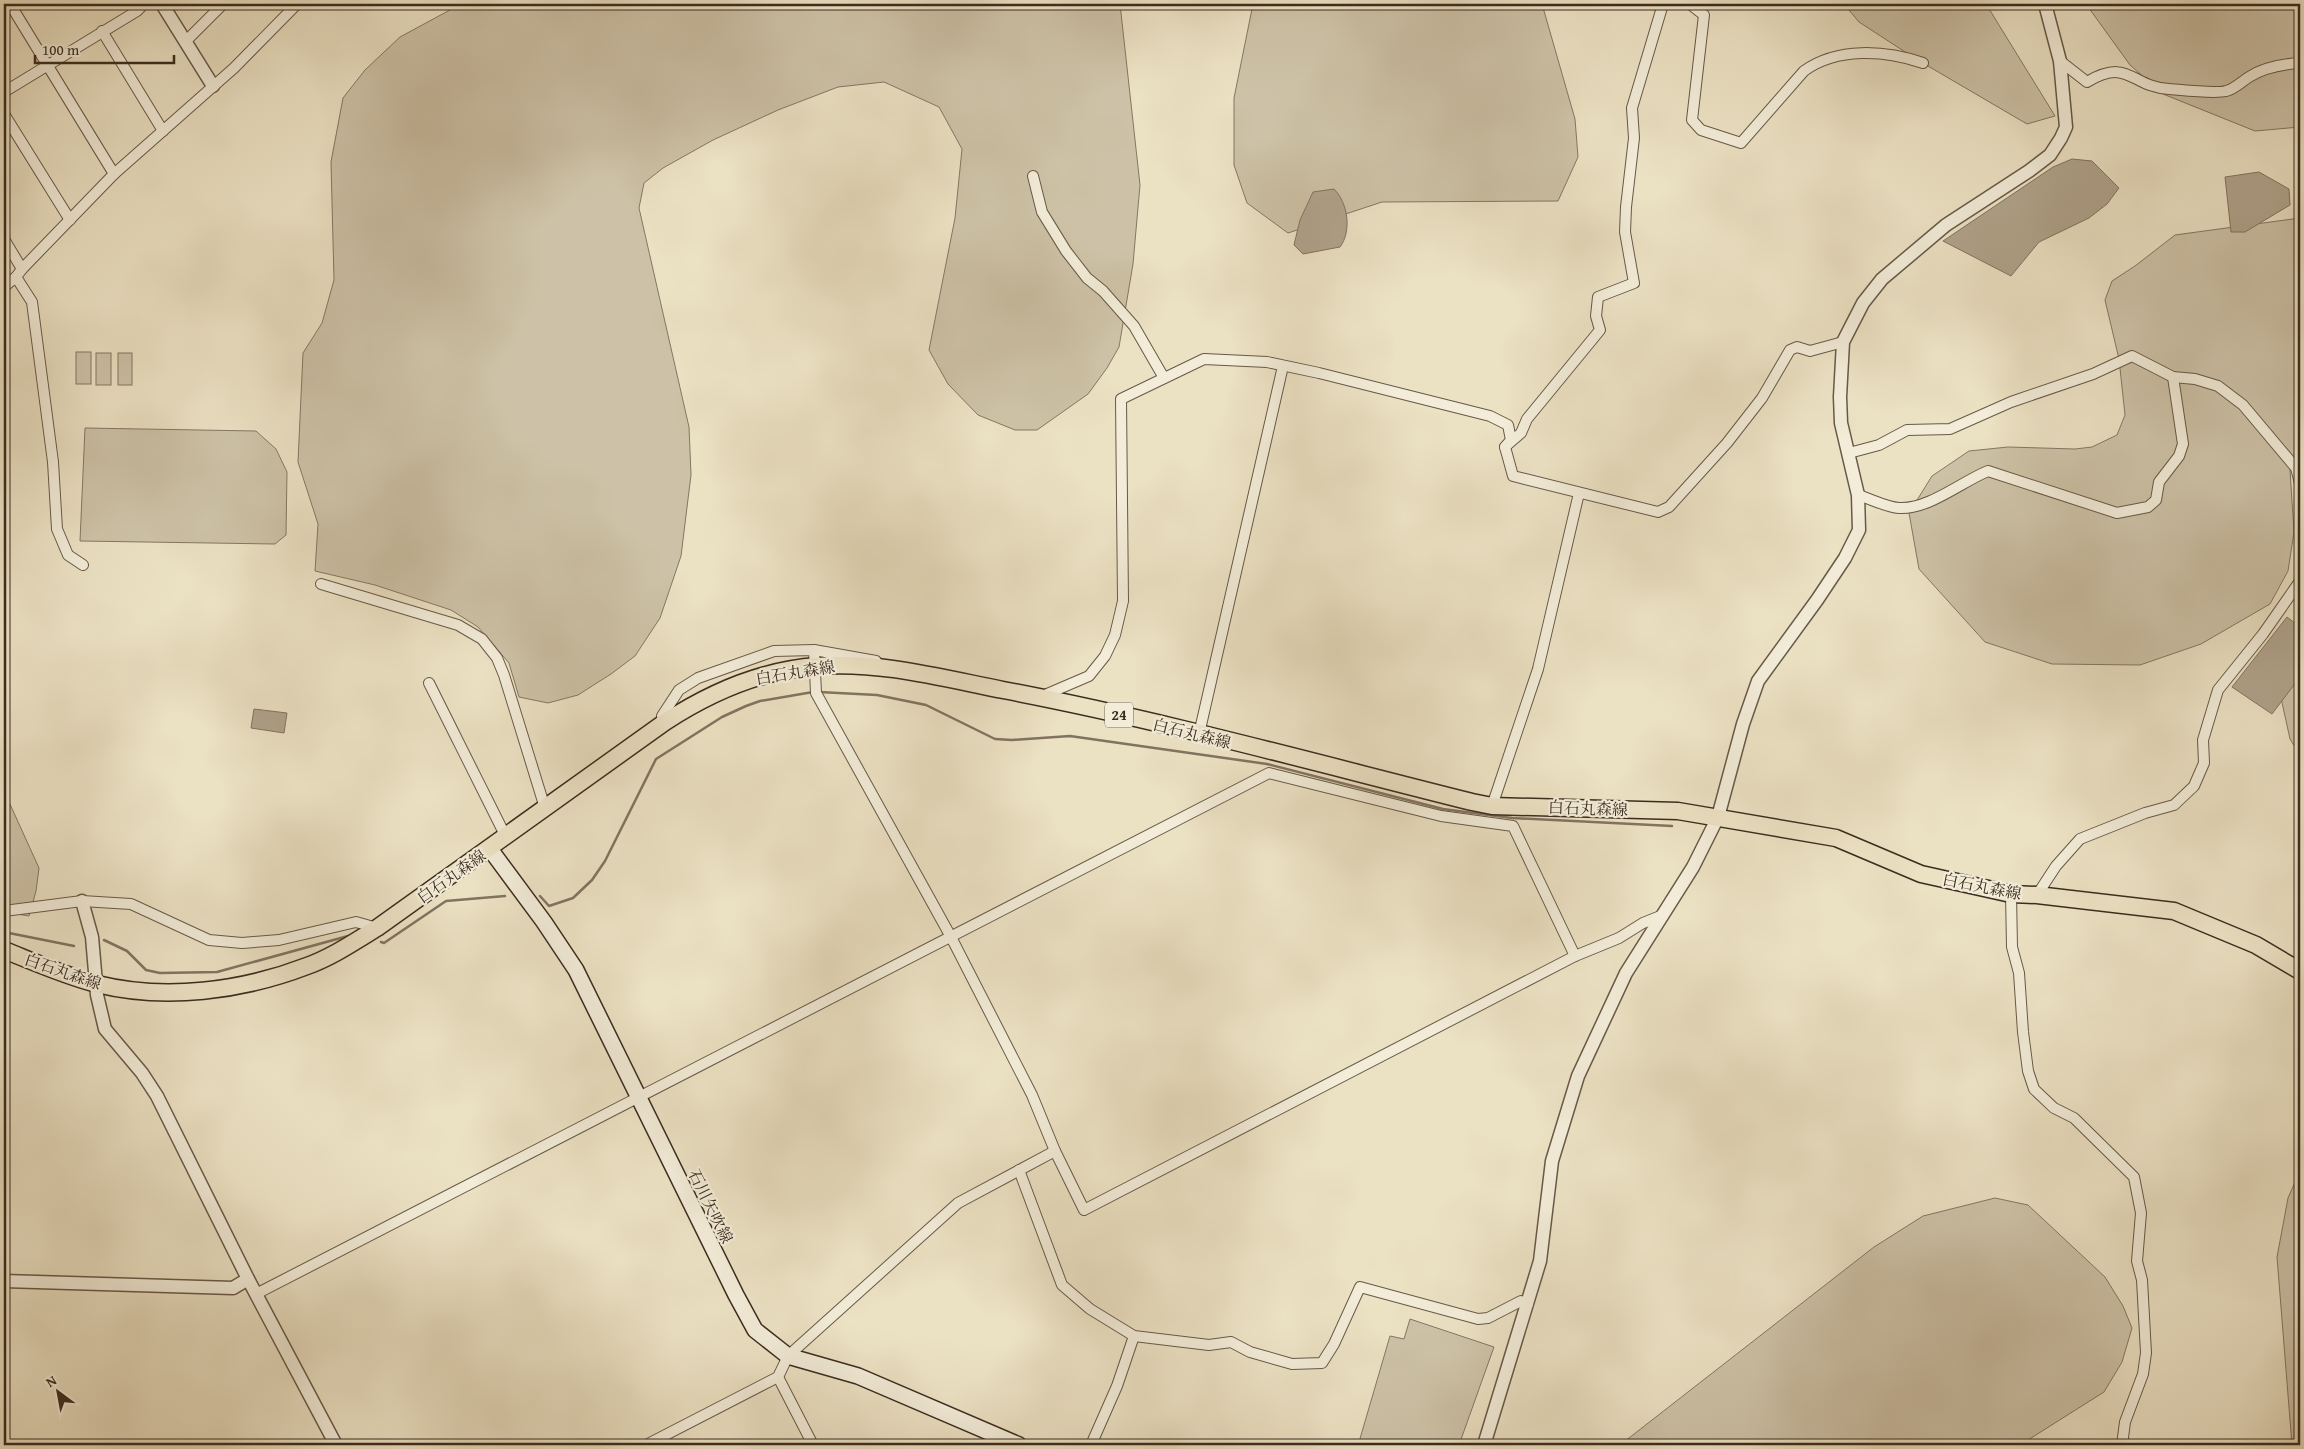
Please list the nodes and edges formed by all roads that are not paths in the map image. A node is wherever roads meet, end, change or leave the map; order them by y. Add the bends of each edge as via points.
1 (8, 4) edge
2 (144, 4) edge
3 (162, 4) edge
4 (223, 4) edge
5 (297, 4) edge
6 (1663, 4) edge
7 (1690, 4) edge
8 (4, 6) edge
9 (2048, 8) edge
10 (102, 31) junction
11 (185, 42) junction
12 (2060, 61) junction
13 (1923, 63) dead end
14 (2300, 63) edge
15 (48, 64) junction
16 (213, 86) junction
17 (4, 92) edge
18 (4, 114) edge
19 (163, 131) junction
20 (114, 174) junction
21 (1033, 176) dead end
22 (70, 220) junction
23 (4, 239) edge
24 (19, 273) junction
25 (4, 287) edge
26 (1843, 342) junction
27 (1283, 366) junction
28 (2173, 377) junction
29 (1164, 378) junction
30 (1505, 447) junction
31 (1849, 453) junction
32 (2298, 464) edge
33 (2300, 483) edge
34 (1579, 493) junction
35 (1858, 495) junction
36 (83, 565) dead end
37 (2300, 581) edge
38 (321, 584) dead end
39 (815, 658) junction
40 (429, 683) dead end
41 (1040, 697) junction
42 (1199, 734) junction
43 (1492, 806) junction
44 (545, 808) junction
45 (1718, 817) junction
46 (506, 837) junction
47 (490, 849) junction
48 (2011, 894) junction
49 (2038, 895) junction
50 (82, 900) junction
51 (4, 911) edge
52 (1663, 915) junction
53 (377, 928) junction
54 (951, 937) junction
55 (4, 950) edge
56 (1575, 956) junction
57 (2300, 971) edge
58 (97, 984) junction
59 (638, 1098) junction
60 (1055, 1151) junction
61 (1019, 1170) junction
62 (248, 1279) junction
63 (4, 1281) edge
64 (256, 1294) junction
65 (1528, 1304) junction
66 (1134, 1336) junction
67 (788, 1356) junction
68 (778, 1377) junction
69 (336, 1445) edge
70 (646, 1445) edge
71 (813, 1445) edge
72 (1019, 1445) edge
73 (1091, 1445) edge
74 (1484, 1445) edge
75 (2122, 1445) edge

1 - 8 street
1 - 15 street
2 - 10 street
3 - 11 street
4 - 11 street
5 - 16 street
6 - 30 street via 1632,108 1634,138 1625,232 1634,283 1598,297 1596,316 1600,330 1527,419 1521,433
7 - 13 street via 1704,15 1692,120 1701,130 1741,144 1804,71 1815,63 1865,52
9 - 12 street
10 - 15 street
10 - 19 street
11 - 16 street
12 - 14 street via 2087,82 2114,71 2166,89 2225,91 2262,70
12 - 26 street via 2066,126 2050,155 1946,225 1882,279 1862,303
15 - 17 street
15 - 20 street
16 - 19 street
18 - 22 street
19 - 20 street
20 - 22 street
21 - 29 street via 1042,212 1066,251 1087,278 1134,326
22 - 24 street
23 - 24 street
24 - 25 street
24 - 36 street via 32,302 53,462 57,529 68,556
26 - 31 street via 1841,423
26 - 34 street via 1810,351 1796,347 1790,350 1756,405 1665,510 1658,512
27 - 29 street via 1267,362 1204,359
27 - 30 street via 1490,416 1508,425 1511,440
27 - 42 street
28 - 31 street via 2132,356 1950,429 1907,430 1879,445
28 - 32 street via 2218,386 2243,405
28 - 35 street via 2183,444 2179,456 2159,482 2156,500 2148,507 2117,513 1988,471 1920,507 1898,508
29 - 41 street via 1121,400 1123,601 1115,635 1105,656 1089,676
30 - 34 street via 1513,476
31 - 35 street
32 - 33 street
34 - 43 street via 1538,669
35 - 45 street via 1859,530 1845,558 1758,680
37 - 49 street via 2218,690 2203,740 2204,763 2194,786 2174,806 2146,813 2080,839 2056,866
38 - 44 street via 458,625 482,639 497,658 504,675
39 - 41 main road, 白石丸森線 / 24
39 - 44 main road, 白石丸森線 / 24 via 728,687 684,710
39 - 54 street via 816,689
40 - 46 street
41 - 42 main road, 白石丸森線 / 24
42 - 43 main road, 白石丸森線 / 24
43 - 45 main road, 白石丸森線 / 24 via 1678,811
44 - 46 main road, 白石丸森線 / 24
45 - 48 main road, 白石丸森線 / 24 via 1836,838 1921,874
45 - 52 street via 1693,867
46 - 47 main road, 白石丸森線 / 24
47 - 53 main road, 白石丸森線 / 24
47 - 59 main road, 石川矢吹線 via 576,970
48 - 49 main road, 白石丸森線 / 24
48 - 75 street via 2012,947 2018,973 2028,1071 2034,1089 2054,1108 2074,1118 2134,1178 2142,1213 2137,1261 2142,1280 2146,1353 2143,1374 2125,1422
49 - 57 main road, 白石丸森線 / 24 via 2174,911 2256,946
50 - 51 street
50 - 53 street via 131,904 210,940 242,943 279,940 356,922
50 - 58 street via 92,937
52 - 56 street
52 - 65 street via 1626,973 1578,1076 1552,1161 1540,1261
53 - 58 main road, 白石丸森線 / 24 via 308,966 256,982 178,992 127,990
54 - 56 street via 1269,773 1441,816 1513,826
54 - 59 street
54 - 60 street via 1032,1094
55 - 58 main road, 白石丸森線 / 24
56 - 60 street via 1084,1210
58 - 62 street via 105,1029 157,1096
59 - 64 street
59 - 67 main road, 石川矢吹線 via 755,1330
60 - 61 street
61 - 66 street via 1062,1285 1090,1309
61 - 67 street via 958,1203
62 - 63 street via 232,1288
62 - 64 street
64 - 69 street
65 - 66 street via 1521,1301 1488,1318 1478,1319 1360,1286 1322,1363 1292,1364 1250,1352 1231,1342 1209,1345
65 - 74 street
66 - 73 street via 1117,1386
67 - 68 street
67 - 72 main road, 石川矢吹線 via 858,1376
68 - 70 street
68 - 71 street

